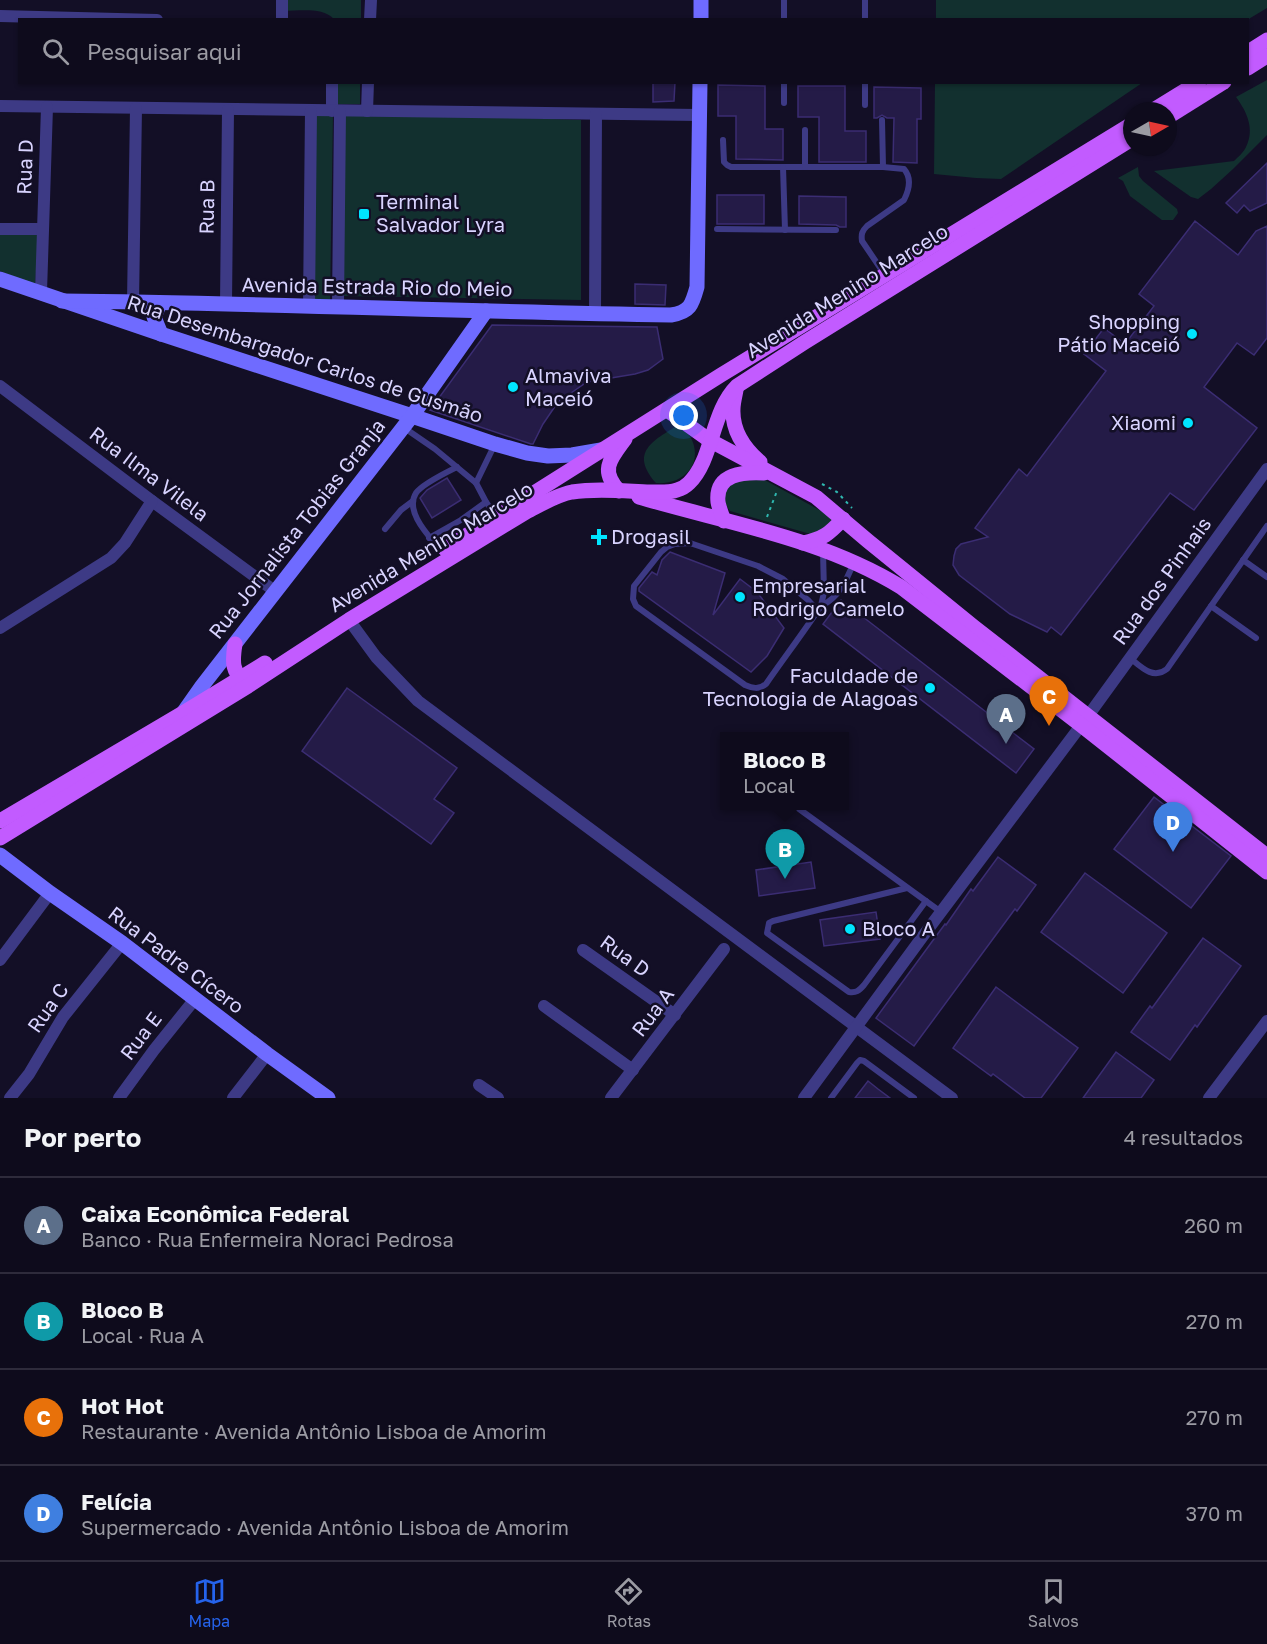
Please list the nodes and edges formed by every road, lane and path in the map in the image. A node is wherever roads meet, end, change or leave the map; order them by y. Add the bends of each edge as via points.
1 (282, 0) edge
2 (370, 0) edge
3 (701, 0) edge
4 (784, 0) edge
5 (865, 0) edge
6 (0, 16) edge
7 (78, 18) edge
8 (282, 18) edge
9 (370, 18) edge
10 (701, 18) edge
11 (784, 18) edge
12 (865, 18) edge
13 (1267, 40) edge
14 (1249, 51) edge
15 (1267, 56) edge
16 (1249, 67) edge
17 (332, 84) edge
18 (368, 84) edge
19 (700, 84) edge
20 (784, 84) edge
21 (865, 84) edge
22 (1196, 84) edge
23 (1221, 84) edge
24 (1167, 102) edge
25 (784, 104) dead end
26 (865, 105) dead end
27 (0, 106) edge
28 (47, 107) junction
29 (135, 108) junction
30 (228, 110) junction
31 (311, 111) junction
32 (336, 111) junction
33 (367, 111) junction
34 (1177, 111) edge
35 (596, 114) junction
36 (699, 115) junction
37 (882, 120) dead end
38 (805, 130) dead end
39 (1123, 130) edge
40 (723, 140) dead end
41 (1123, 145) edge
42 (783, 167) junction
43 (805, 167) junction
44 (883, 167) junction
45 (0, 229) edge
46 (43, 229) junction
47 (717, 229) dead end
48 (785, 230) junction
49 (836, 230) dead end
50 (885, 276) junction
51 (0, 279) edge
52 (40, 292) junction
53 (62, 301) junction
54 (133, 302) junction
55 (160, 303) junction
56 (226, 304) junction
57 (309, 306) junction
58 (338, 306) junction
59 (486, 311) junction
60 (595, 314) junction
61 (161, 334) junction
62 (0, 386) edge
63 (737, 386) junction
64 (667, 410) junction
65 (407, 421) junction
66 (629, 434) junction
67 (709, 440) junction
68 (495, 444) junction
69 (601, 450) junction
70 (457, 467) junction
71 (1267, 469) edge
72 (776, 476) junction
73 (476, 483) junction
74 (619, 491) junction
75 (152, 501) junction
76 (414, 501) junction
77 (486, 502) junction
78 (496, 516) junction
79 (843, 519) junction
80 (724, 521) junction
81 (1267, 526) edge
82 (385, 529) dead end
83 (762, 531) junction
84 (429, 538) junction
85 (803, 543) junction
86 (823, 550) junction
87 (441, 551) junction
88 (1243, 560) junction
89 (854, 562) junction
90 (1267, 577) edge
91 (276, 592) junction
92 (1211, 606) junction
93 (820, 609) junction
94 (349, 620) junction
95 (0, 628) edge
96 (1256, 638) dead end
97 (235, 644) junction
98 (1130, 658) junction
99 (244, 683) junction
100 (183, 714) junction
101 (1085, 721) junction
102 (800, 810) edge
103 (0, 821) edge
104 (0, 838) edge
105 (1246, 848) junction
106 (0, 855) edge
107 (1267, 856) edge
108 (1267, 872) edge
109 (907, 888) junction
110 (50, 893) junction
111 (926, 901) junction
112 (941, 912) junction
113 (122, 943) junction
114 (724, 949) dead end
115 (583, 950) dead end
116 (0, 960) edge
117 (195, 999) junction
118 (543, 1006) dead end
119 (675, 1015) junction
120 (1267, 1021) edge
121 (856, 1028) junction
122 (267, 1054) junction
123 (633, 1070) junction
124 (479, 1085) dead end
125 (906, 1095) edge
126 (1212, 1097) edge
127 (10, 1098) edge
128 (119, 1098) edge
129 (233, 1098) edge
130 (328, 1098) edge
131 (498, 1098) edge
132 (611, 1098) edge
133 (804, 1098) edge
134 (831, 1098) edge
135 (914, 1098) edge
136 (952, 1098) edge

1 - 8 street
2 - 9 street
3 - 10 street
4 - 11 lane
5 - 12 lane
6 - 7 street
13 - 14 main road
15 - 16 main road
17 - 32 street
18 - 33 street
19 - 36 street
20 - 25 lane
21 - 26 lane
22 - 24 main road
23 - 34 main road
27 - 28 street
28 - 29 street
28 - 46 street, Rua D
29 - 30 street
29 - 54 street
30 - 31 street
30 - 56 street, Rua B
31 - 32 street
31 - 57 street
32 - 33 street
32 - 58 street
33 - 35 street
35 - 36 street
35 - 60 street
36 - 60 street, Avenida Estrada Rio do Meio via 694,299 689,308 670,315
37 - 44 lane
38 - 43 lane
39 - 50 main road, Avenida Menino Marcelo
40 - 42 lane via 722,158 731,167
41 - 63 main road, Avenida Menino Marcelo
42 - 43 lane
42 - 48 lane
43 - 44 lane
44 - 50 lane via 904,170 909,178 904,200 867,226 861,235
45 - 46 street
46 - 52 street, Rua D
47 - 48 lane
48 - 49 lane
50 - 64 main road, Avenida Menino Marcelo
51 - 52 street, Rua Desembargador Carlos de Gusmão
52 - 53 street, Rua Desembargador Carlos de Gusmão
53 - 54 street, Avenida Estrada Rio do Meio
53 - 61 street, Rua Desembargador Carlos de Gusmão
54 - 55 street, Avenida Estrada Rio do Meio
55 - 56 street, Avenida Estrada Rio do Meio
55 - 61 street via 154,317
56 - 57 street, Avenida Estrada Rio do Meio
57 - 58 street, Avenida Estrada Rio do Meio
58 - 59 street, Avenida Estrada Rio do Meio
59 - 60 street, Avenida Estrada Rio do Meio
59 - 65 street, Rua Jornalista Tobias Granja
61 - 65 street, Rua Desembargador Carlos de Gusmão
62 - 75 street, Rua Ilma Vilela
63 - 67 main road, Avenida Menino Marcelo via 724,403
63 - 72 main road via 733,410 738,435
64 - 66 main road, Avenida Menino Marcelo
64 - 67 main road
65 - 68 street, Rua Desembargador Carlos de Gusmão
65 - 70 lane
65 - 91 street, Rua Jornalista Tobias Granja
66 - 69 main road, Avenida Menino Marcelo
66 - 74 main road via 608,469
67 - 72 main road
67 - 74 main road, Avenida Menino Marcelo via 697,472 678,490
68 - 69 street, Rua Desembargador Carlos de Gusmão via 548,456
68 - 73 lane
69 - 78 main road, Avenida Menino Marcelo
70 - 73 lane
70 - 76 lane via 417,491
71 - 98 street, Rua dos Pinhais
72 - 79 main road via 816,497
72 - 80 main road via 747,472 731,477 718,495
72 - 83 path
73 - 77 lane
74 - 80 main road
74 - 94 main road, Avenida Menino Marcelo via 569,492 545,502
75 - 91 street, Rua Ilma Vilela
75 - 95 street via 111,558
76 - 82 lane
76 - 84 lane via 416,518
77 - 78 lane
77 - 84 lane
78 - 87 main road, Avenida Menino Marcelo
79 - 85 main road via 830,534
79 - 101 main road
80 - 83 main road
81 - 88 lane
83 - 85 main road
84 - 87 lane
85 - 86 main road
86 - 89 main road
86 - 93 lane via 824,592
87 - 99 main road, Avenida Menino Marcelo
88 - 90 lane
88 - 92 lane
89 - 93 lane via 836,596
89 - 101 main road via 901,586
91 - 97 street, Rua Jornalista Tobias Granja
92 - 96 lane
92 - 98 lane via 1162,673 1149,672
93 - 93 lane via 766,684 753,688 636,606 633,592 661,552 675,544 690,543 758,566 783,579
94 - 99 main road, Avenida Menino Marcelo
94 - 121 street via 376,657 418,701
97 - 99 main road via 233,666
97 - 100 street, Rua Jornalista Tobias Granja
98 - 101 street, Rua dos Pinhais
99 - 100 main road, Avenida Menino Marcelo
99 - 104 main road, Avenida Menino Marcelo
100 - 103 main road, Avenida Menino Marcelo
101 - 105 main road
101 - 112 street, Rua dos Pinhais
102 - 109 lane
105 - 107 main road
105 - 108 main road
106 - 110 street, Rua Padre Cícero
109 - 111 lane
109 - 111 lane via 773,921 766,933 854,993 864,986
110 - 113 street, Rua Padre Cícero
110 - 116 street
111 - 112 lane
112 - 121 street, Rua dos Pinhais
113 - 117 street, Rua Padre Cícero
113 - 127 street, Rua C via 63,1017
114 - 119 street, Rua A
115 - 119 street, Rua D
117 - 122 street, Rua Padre Cícero
117 - 128 street, Rua E
118 - 123 street
119 - 123 street, Rua A
120 - 126 street
121 - 133 street, Rua dos Pinhais
121 - 136 street
122 - 129 street
122 - 130 street, Rua Padre Cícero
123 - 132 street, Rua A
124 - 131 street
125 - 134 lane via 860,1060
125 - 135 lane

